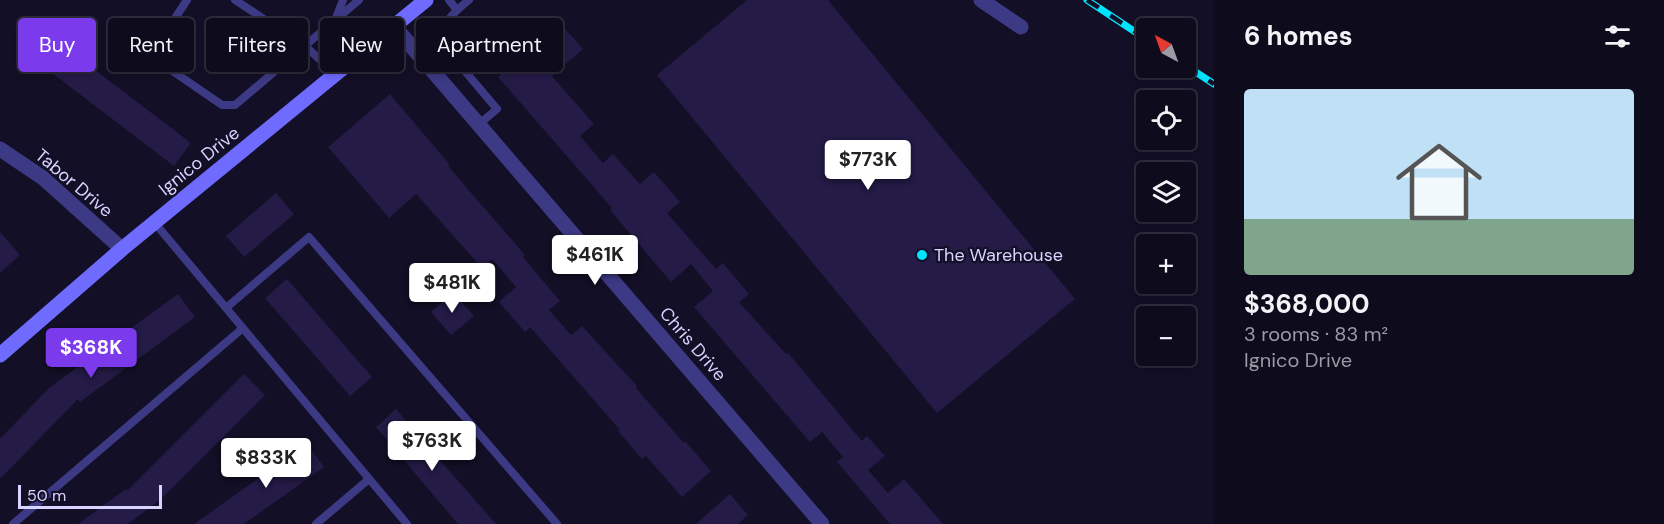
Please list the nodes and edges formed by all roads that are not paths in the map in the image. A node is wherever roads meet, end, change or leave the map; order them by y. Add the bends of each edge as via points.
1 (187, 0) edge
2 (235, 0) edge
3 (344, 0) edge
4 (359, 0) edge
5 (426, 0) edge
6 (449, 0) edge
7 (469, 0) edge
8 (981, 0) edge
9 (457, 10) junction
10 (262, 18) edge
11 (335, 18) edge
12 (338, 18) edge
13 (404, 18) edge
14 (450, 18) edge
15 (1021, 27) dead end
16 (320, 33) edge
17 (404, 38) edge
18 (308, 43) edge
19 (308, 49) edge
20 (416, 52) edge
21 (274, 72) edge
22 (338, 72) edge
23 (433, 72) edge
24 (466, 72) edge
25 (336, 74) junction
26 (478, 124) junction
27 (0, 149) edge
28 (154, 222) junction
29 (122, 249) junction
30 (226, 308) junction
31 (243, 328) junction
32 (0, 355) edge
33 (369, 479) junction
34 (14, 524) edge
35 (316, 524) edge
36 (407, 524) edge
37 (557, 524) edge
38 (822, 524) edge

1 - 21 lane via 156,47 158,61 222,105 235,105
2 - 10 lane
3 - 11 lane
4 - 12 lane
5 - 13 street, Ignico Drive
6 - 9 lane
7 - 9 lane
8 - 15 street
9 - 14 lane
16 - 18 lane
17 - 20 street, Chris Drive
19 - 25 lane
22 - 25 street, Ignico Drive
23 - 26 street, Chris Drive
24 - 26 lane via 497,108
25 - 28 street, Ignico Drive
26 - 38 street, Chris Drive
27 - 29 street, Tabor Drive via 43,178
28 - 29 street, Ignico Drive
28 - 30 lane
29 - 32 street, Ignico Drive
30 - 31 lane
30 - 37 lane via 309,237
31 - 33 lane
31 - 34 lane
33 - 35 lane
33 - 36 lane

